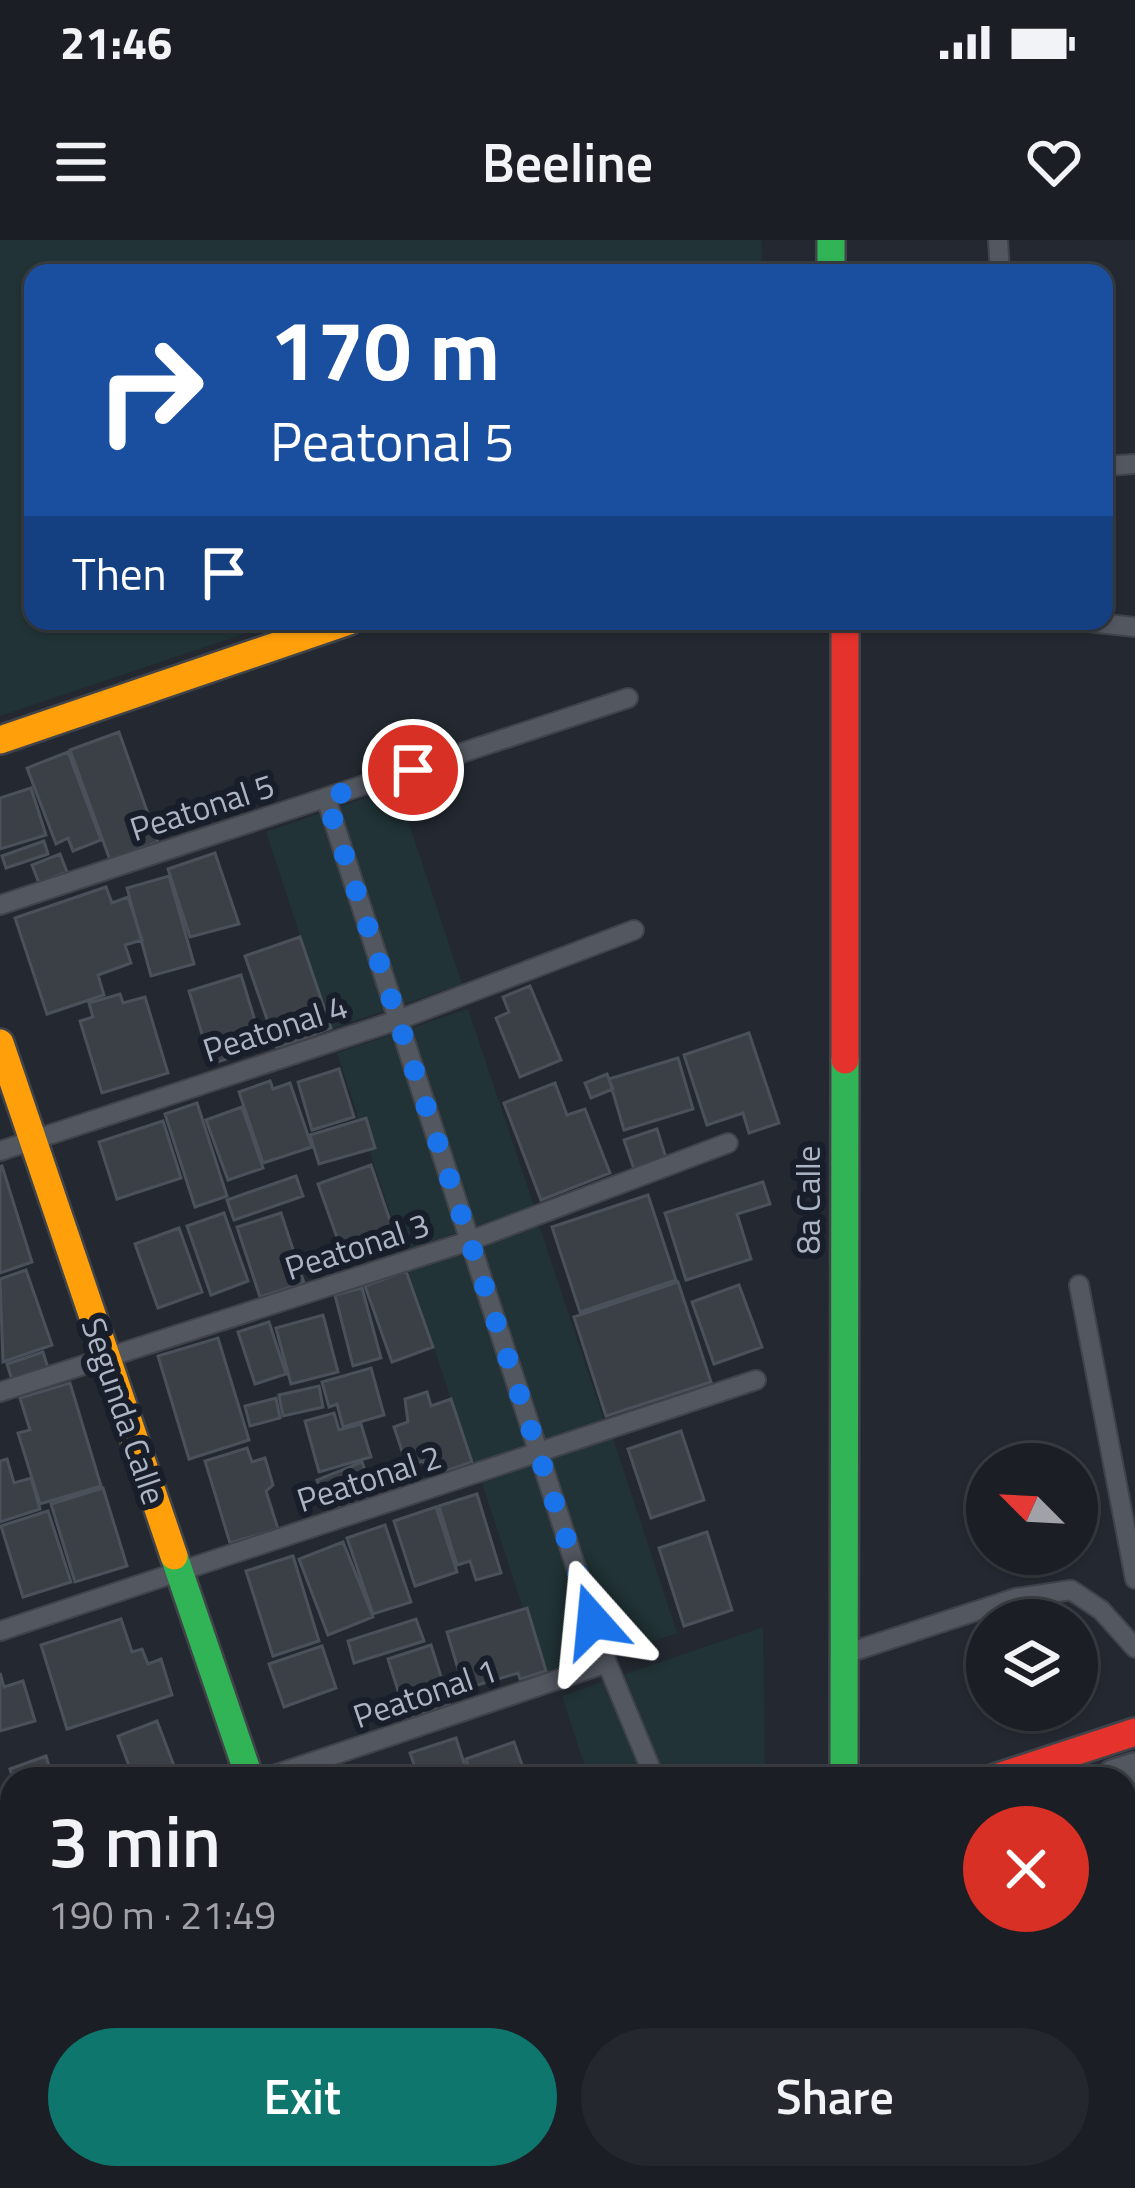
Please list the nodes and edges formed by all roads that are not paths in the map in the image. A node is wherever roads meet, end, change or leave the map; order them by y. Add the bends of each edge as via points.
1 (323, 630) edge
2 (845, 630) edge
3 (628, 698) dead end
4 (0, 740) edge
5 (326, 798) junction
6 (0, 904) edge
7 (634, 930) dead end
8 (398, 1020) junction
9 (0, 1043) edge
10 (32, 1140) junction
11 (728, 1143) dead end
12 (0, 1150) edge
13 (470, 1240) junction
14 (1078, 1285) dead end
15 (106, 1358) junction
16 (756, 1380) dead end
17 (0, 1392) edge
18 (537, 1453) junction
19 (179, 1573) junction
20 (1135, 1579) edge
21 (0, 1631) edge
22 (1135, 1648) edge
23 (847, 1653) junction
24 (607, 1663) junction
25 (1135, 1732) edge
26 (246, 1767) edge
27 (298, 1767) edge
28 (650, 1767) edge
29 (844, 1767) edge
30 (1029, 1767) edge

1 - 4 street
2 - 23 street, 8a Calle
3 - 5 lane, Peatonal 5
5 - 6 lane, Peatonal 5
5 - 8 lane
7 - 8 lane, Peatonal 4
8 - 10 lane, Peatonal 4
8 - 13 lane
9 - 10 street, Segunda Calle
10 - 12 lane, Peatonal 4
10 - 15 street, Segunda Calle
11 - 13 lane, Peatonal 3
13 - 15 lane, Peatonal 3
13 - 18 lane
14 - 20 lane
15 - 17 lane, Peatonal 3
15 - 19 street, Segunda Calle
16 - 18 lane, Peatonal 2
18 - 19 lane, Peatonal 2
18 - 24 lane
19 - 21 lane, Peatonal 2
19 - 26 street, Segunda Calle
22 - 23 lane via 1071,1591 1016,1598
23 - 29 street, 8a Calle
24 - 27 lane, Peatonal 1
24 - 28 lane
25 - 30 street

